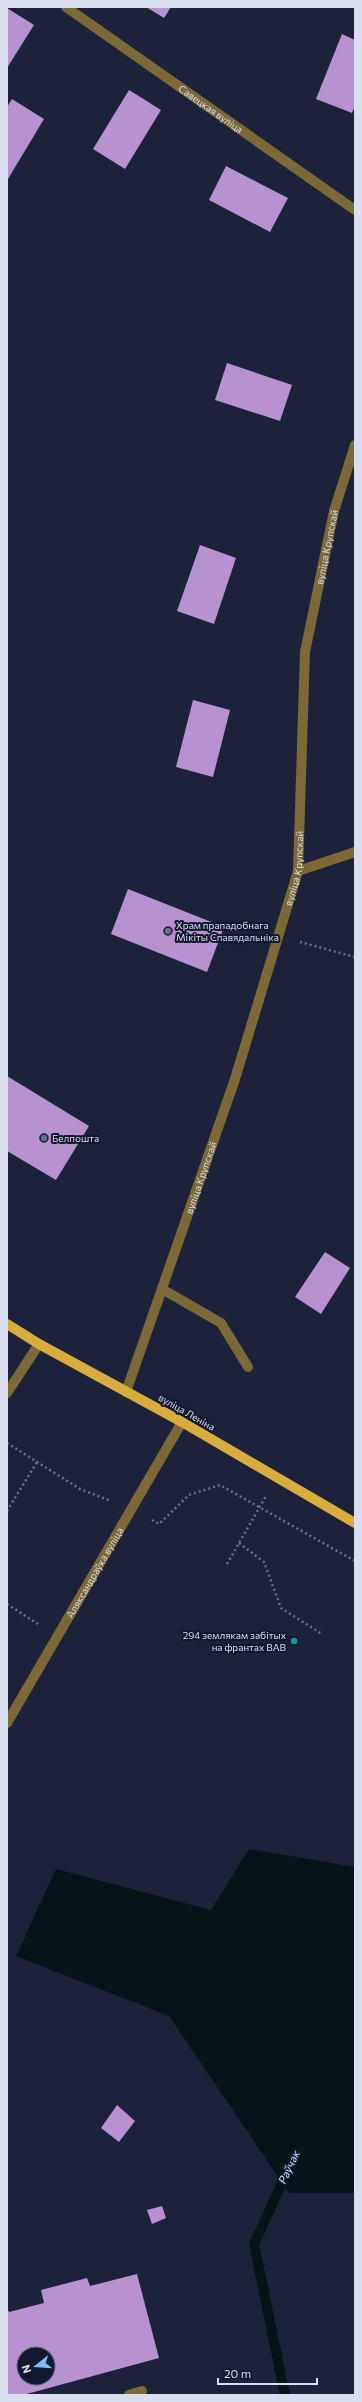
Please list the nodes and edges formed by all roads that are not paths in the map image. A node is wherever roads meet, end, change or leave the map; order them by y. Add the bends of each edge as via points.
1 (66, 7) edge
2 (355, 210) edge
3 (355, 445) edge
4 (355, 852) edge
5 (298, 871) junction
6 (162, 1289) junction
7 (7, 1324) edge
8 (39, 1344) junction
9 (248, 1367) dead end
10 (126, 1392) junction
11 (7, 1393) edge
12 (182, 1422) junction
13 (355, 1522) edge
14 (7, 1723) edge
15 (142, 2391) dead end
16 (129, 2395) edge

1 - 2 street, Савецкая вуліца
3 - 5 street, вуліца Крупскай via 334,511 305,652
4 - 5 street
5 - 6 street, вуліца Крупскай via 235,1079
6 - 9 street via 221,1323
6 - 10 street, вуліца Крупскай
7 - 8 main road, вуліца Леніна
8 - 10 main road, вуліца Леніна
8 - 11 street
10 - 12 main road, вуліца Леніна
12 - 13 main road, вуліца Леніна
12 - 14 street, Аляксандраўка вуліца
15 - 16 street

